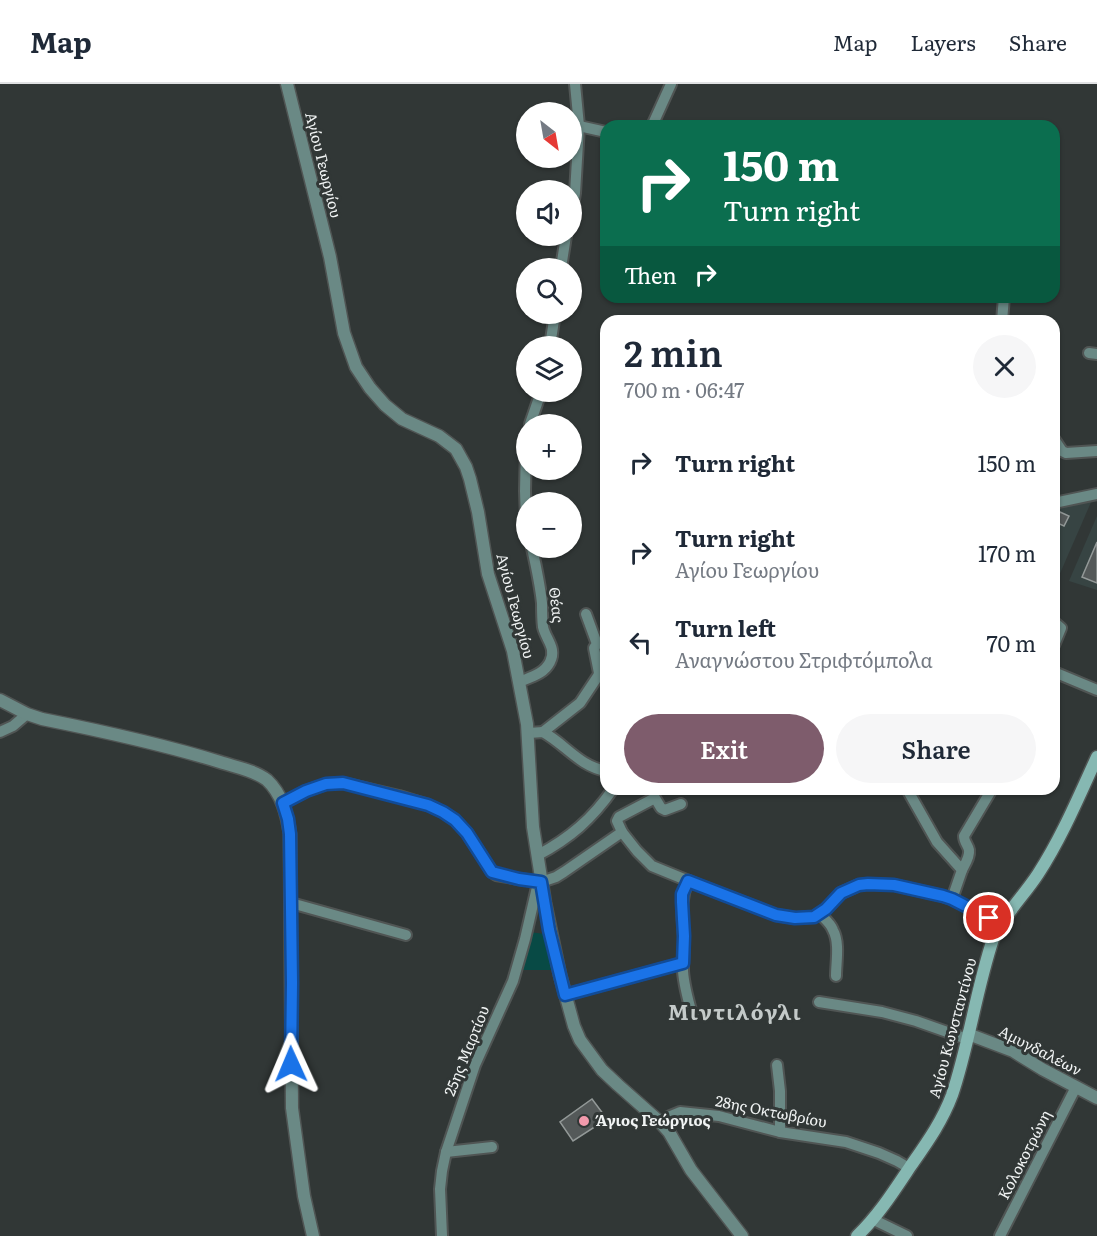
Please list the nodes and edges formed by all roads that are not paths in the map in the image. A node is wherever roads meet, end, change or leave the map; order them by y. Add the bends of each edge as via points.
1 (287, 84) edge
2 (575, 84) edge
3 (671, 84) edge
4 (577, 102) edge
5 (655, 120) edge
6 (582, 127) edge
7 (600, 131) edge
8 (1060, 448) edge
9 (1097, 451) edge
10 (1097, 494) edge
11 (1060, 502) edge
12 (534, 558) edge
13 (585, 614) dead end
14 (600, 639) edge
15 (600, 644) edge
16 (1060, 675) edge
17 (519, 682) junction
18 (1097, 690) edge
19 (0, 700) edge
20 (27, 714) junction
21 (0, 732) edge
22 (543, 732) junction
23 (529, 733) junction
24 (1097, 756) edge
25 (600, 770) edge
26 (608, 795) edge
27 (910, 795) edge
28 (988, 795) edge
29 (283, 803) junction
30 (681, 804) dead end
31 (622, 832) junction
32 (538, 855) junction
33 (962, 870) junction
34 (688, 881) junction
35 (541, 882) junction
36 (952, 899) junction
37 (291, 903) junction
38 (820, 914) junction
39 (1001, 922) junction
40 (406, 935) dead end
41 (683, 963) junction
42 (836, 976) dead end
43 (565, 995) junction
44 (819, 1002) dead end
45 (692, 1014) dead end
46 (968, 1037) junction
47 (777, 1065) dead end
48 (1076, 1087) junction
49 (1097, 1098) edge
50 (661, 1123) junction
51 (780, 1132) junction
52 (492, 1147) dead end
53 (446, 1152) junction
54 (909, 1168) junction
55 (872, 1219) junction
56 (313, 1236) edge
57 (442, 1236) edge
58 (742, 1236) edge
59 (856, 1236) edge
60 (906, 1236) edge
61 (1000, 1236) edge

1 - 17 street, Αγίου Γεωργίου via 349,351 356,367 385,405 402,419 450,444 466,467 488,574
2 - 4 street
3 - 5 street
6 - 7 street
8 - 9 street via 1066,453
10 - 11 street
12 - 17 street, Θέας via 543,624 553,653 542,673
13 - 14 street
15 - 22 street via 594,648 598,676 580,703
16 - 18 street
17 - 23 street, Αγίου Γεωργίου
19 - 20 street
20 - 21 street
20 - 29 street via 255,773 272,785
22 - 23 street
22 - 25 street via 578,760
23 - 32 street, Αγίου Γεωργίου
24 - 39 main road, Αγίου Κωνσταντίνου via 1050,854
26 - 32 street via 578,830
27 - 33 street via 937,842
28 - 33 street via 964,836 969,849
29 - 35 street via 316,787 343,783 428,805 455,820 492,872
29 - 37 street via 290,834
30 - 31 street via 664,810 655,798 619,818
31 - 34 street via 652,866
31 - 35 street via 556,877
32 - 35 street, Αγίου Γεωργίου
33 - 36 street
34 - 38 street via 776,915 795,918
34 - 41 street via 682,894
35 - 43 street, Αγίου Γεωργίου
35 - 53 street, 25ης Μαρτίου via 513,981 475,1065
36 - 38 street via 894,885 859,885 841,893
36 - 39 street
37 - 40 street
37 - 56 street via 292,1108
38 - 42 street via 835,932
39 - 46 main road, Αγίου Κωνσταντίνου via 988,956
41 - 43 street
41 - 45 street
43 - 50 street, Αγίου Γεωργίου via 574,1026 588,1053
44 - 46 street via 882,1012
46 - 48 street, Αμυγδαλέων via 1013,1051
46 - 54 main road, Αγίου Κωνσταντίνου via 946,1109
47 - 51 street
48 - 49 street, Αμυγδαλέων
48 - 61 street, Κολοκοτρώνη
50 - 51 street, 28ης Οκτωβρίου via 680,1112 719,1116
50 - 58 street, Αγίου Γεωργίου
51 - 54 street, 28ης Οκτωβρίου via 846,1142 879,1152
52 - 53 street
53 - 57 street, 25ης Μαρτίου via 440,1190
54 - 55 main road, Αγίου Κωνσταντίνου
55 - 59 main road, Αγίου Κωνσταντίνου
55 - 60 street

